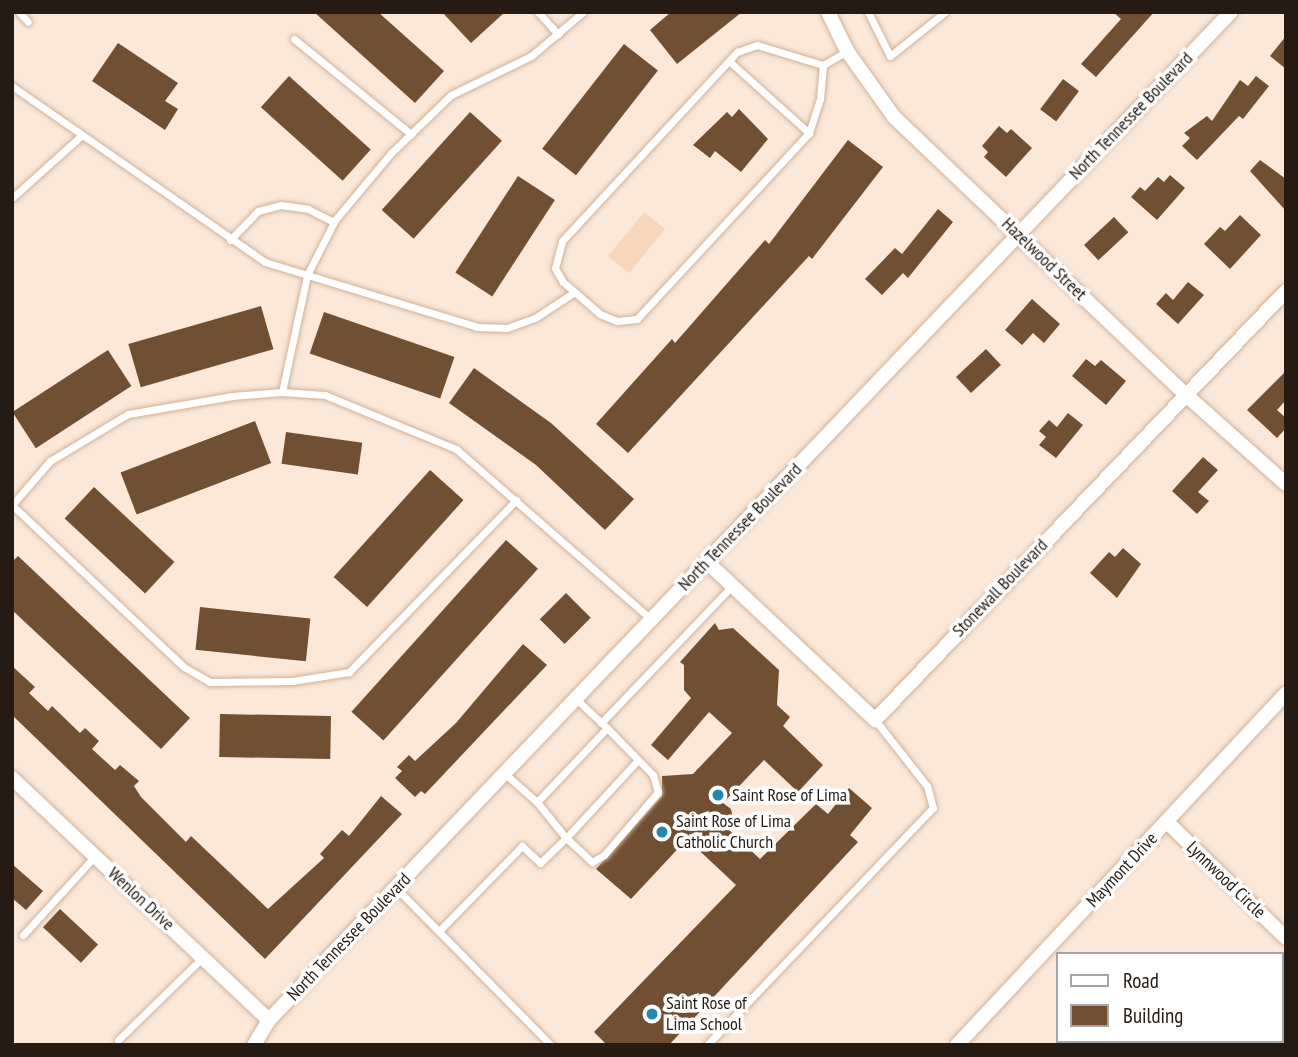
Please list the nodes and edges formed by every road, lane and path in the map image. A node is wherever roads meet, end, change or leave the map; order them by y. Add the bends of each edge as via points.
1 (19, 12) edge
2 (538, 12) edge
3 (583, 12) edge
4 (828, 12) edge
5 (868, 12) edge
6 (945, 12) edge
7 (1231, 12) edge
8 (28, 22) dead end
9 (558, 34) junction
10 (294, 39) dead end
11 (847, 51) junction
12 (729, 61) junction
13 (822, 65) junction
14 (12, 86) edge
15 (809, 133) junction
16 (82, 135) junction
17 (411, 135) junction
18 (12, 198) edge
19 (334, 222) junction
20 (1018, 235) junction
21 (230, 240) junction
22 (307, 275) junction
23 (1286, 291) edge
24 (573, 293) junction
25 (282, 392) junction
26 (1185, 395) junction
27 (1286, 484) edge
28 (516, 500) junction
29 (12, 505) edge
30 (706, 562) junction
31 (732, 586) junction
32 (652, 620) junction
33 (1286, 694) edge
34 (576, 699) junction
35 (875, 720) junction
36 (604, 726) junction
37 (638, 760) junction
38 (504, 773) junction
39 (12, 778) edge
40 (537, 802) junction
41 (1167, 822) junction
42 (566, 838) junction
43 (95, 856) junction
44 (396, 888) junction
45 (439, 931) junction
46 (23, 935) dead end
47 (1286, 938) edge
48 (203, 958) junction
49 (270, 1020) junction
50 (118, 1040) dead end
51 (254, 1045) edge
52 (551, 1045) edge
53 (707, 1045) edge
54 (957, 1045) edge

1 - 8 lane
2 - 9 lane
3 - 9 lane
4 - 11 street, Hazelwood Street
5 - 6 lane via 890,56
7 - 20 street, North Tennessee Boulevard
9 - 17 lane via 510,68 451,96
10 - 17 lane
11 - 13 lane
11 - 20 street, Hazelwood Street via 894,117
12 - 13 lane via 737,52 757,45
12 - 15 lane
12 - 24 lane via 562,241 555,268
13 - 15 lane via 820,99
14 - 16 lane
15 - 24 lane via 637,319 617,321
16 - 18 lane
16 - 21 lane
17 - 19 lane
19 - 21 lane via 308,209 281,205 258,211
19 - 22 lane
20 - 26 street, Hazelwood Street
20 - 30 street, North Tennessee Boulevard
21 - 22 lane via 265,261
22 - 24 lane via 477,327 507,328 535,318
22 - 25 lane
23 - 26 street, Stonewall Boulevard
25 - 28 lane via 325,395 456,449
25 - 29 lane via 128,414 50,461
26 - 27 street, Hazelwood Street
26 - 35 street, Stonewall Boulevard
28 - 29 lane via 349,672 292,681 210,682 184,667
28 - 32 lane
30 - 31 street
30 - 32 street, North Tennessee Boulevard
31 - 35 street
31 - 36 lane
32 - 34 street, North Tennessee Boulevard
33 - 41 street, Maymont Drive
34 - 36 lane
34 - 38 street, North Tennessee Boulevard
35 - 53 lane via 927,786 933,808
36 - 37 lane
36 - 40 lane
37 - 42 lane
37 - 42 lane via 653,775 658,792 604,855 592,862
38 - 40 lane
38 - 44 street, North Tennessee Boulevard
39 - 43 street, Wenlon Drive
40 - 42 lane
41 - 47 street, Lynnwood Circle
41 - 54 street, Maymont Drive
42 - 45 lane via 540,863 522,846
43 - 46 lane
43 - 48 street, Wenlon Drive
44 - 45 lane
44 - 49 street, North Tennessee Boulevard
45 - 52 lane
48 - 49 street, Wenlon Drive
48 - 50 lane
49 - 51 street, North Tennessee Boulevard

